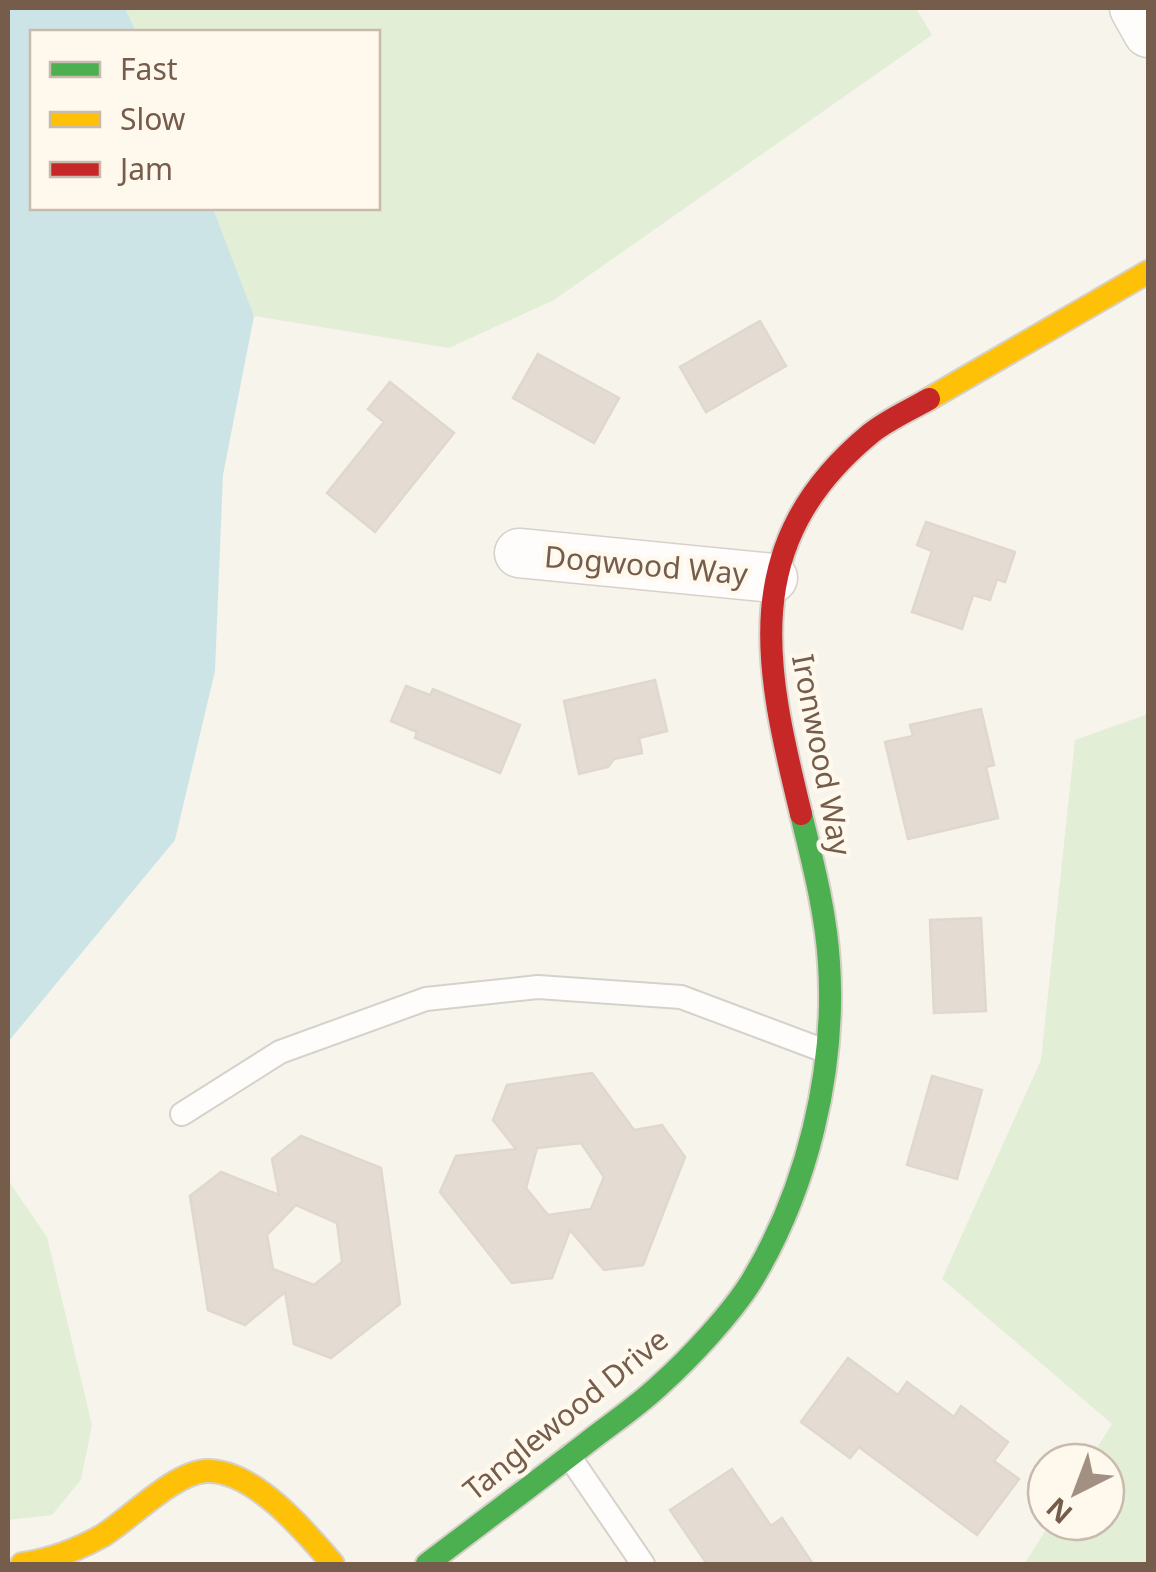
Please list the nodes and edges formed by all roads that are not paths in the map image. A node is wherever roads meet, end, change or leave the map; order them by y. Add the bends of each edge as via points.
1 (1134, 8) edge
2 (1148, 33) edge
3 (1148, 272) edge
4 (519, 554) dead end
5 (774, 578) junction
6 (829, 1052) junction
7 (182, 1114) dead end
8 (792, 1197) joint
9 (569, 1456) junction
10 (22, 1564) edge
11 (332, 1564) edge
12 (427, 1564) edge
13 (643, 1564) edge

1 - 2 street
3 - 5 street, Ironwood Way via 915,406 842,456 801,510
4 - 5 street, Dogwood Way
5 - 6 street, Ironwood Way via 767,625 772,676 829,954
6 - 7 lane via 681,996 538,987 426,998 280,1052
6 - 8 street, Ironwood Way
8 - 9 street, Tanglewood Drive via 738,1298 669,1378
9 - 12 street, Tanglewood Drive
9 - 13 lane
10 - 11 street via 101,1536 202,1471 236,1476 302,1526

